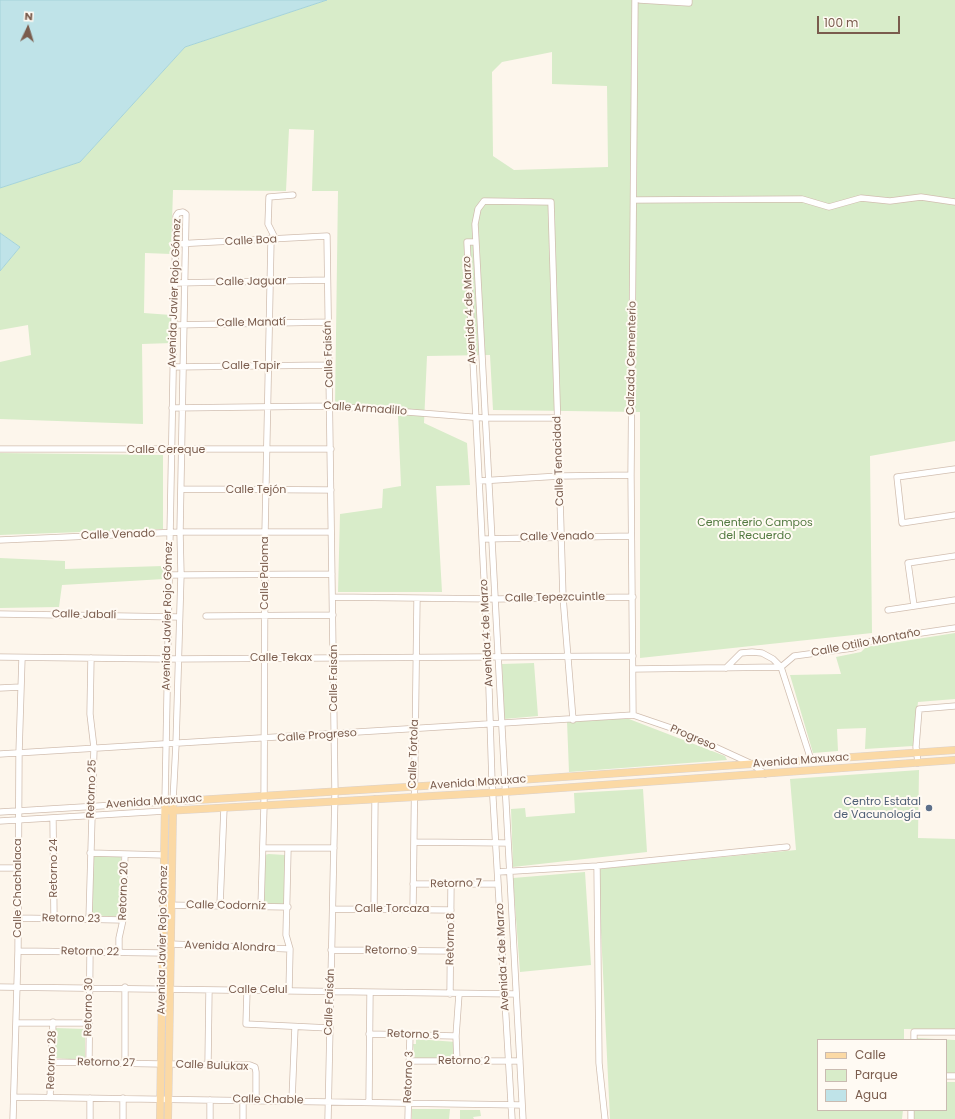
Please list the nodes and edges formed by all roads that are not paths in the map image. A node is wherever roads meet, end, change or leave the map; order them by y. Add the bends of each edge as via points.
1 (635, 0) edge
2 (640, 0) edge
3 (689, 0) edge
4 (293, 195) dead end
5 (634, 200) junction
6 (955, 202) edge
7 (327, 236) joint
8 (274, 240) junction
9 (476, 242) junction
10 (175, 244) junction
11 (186, 244) junction
12 (327, 280) junction
13 (478, 280) junction
14 (469, 281) junction
15 (271, 282) junction
16 (175, 283) junction
17 (185, 283) junction
18 (471, 319) junction
19 (480, 319) junction
20 (328, 322) junction
21 (270, 323) junction
22 (174, 325) junction
23 (184, 325) junction
24 (482, 360) junction
25 (472, 362) junction
26 (329, 365) junction
27 (184, 366) junction
28 (269, 366) junction
29 (173, 367) junction
30 (268, 406) junction
31 (331, 406) junction
32 (172, 408) junction
33 (183, 408) junction
34 (475, 417) junction
35 (484, 418) junction
36 (558, 418) junction
37 (0, 449) edge
38 (267, 449) junction
39 (331, 449) junction
40 (171, 450) junction
41 (182, 450) junction
42 (955, 469) edge
43 (630, 475) junction
44 (560, 476) junction
45 (490, 480) junction
46 (479, 481) junction
47 (181, 489) junction
48 (266, 490) junction
49 (331, 490) junction
50 (955, 515) edge
51 (180, 532) junction
52 (331, 532) junction
53 (265, 533) junction
54 (170, 534) junction
55 (562, 536) junction
56 (631, 536) junction
57 (492, 538) junction
58 (482, 539) junction
59 (0, 540) edge
60 (955, 556) edge
61 (181, 574) junction
62 (332, 574) junction
63 (169, 575) junction
64 (266, 575) junction
65 (333, 597) junction
66 (563, 597) junction
67 (633, 597) junction
68 (417, 599) junction
69 (485, 599) junction
70 (495, 599) junction
71 (955, 600) edge
72 (914, 606) junction
73 (888, 610) dead end
74 (0, 614) edge
75 (265, 615) junction
76 (333, 615) junction
77 (168, 616) junction
78 (206, 616) dead end
79 (179, 617) junction
80 (955, 628) edge
81 (568, 656) junction
82 (633, 656) junction
83 (0, 657) edge
84 (334, 657) junction
85 (416, 657) junction
86 (488, 657) junction
87 (498, 657) junction
88 (22, 658) junction
89 (91, 658) junction
90 (167, 658) junction
91 (178, 658) junction
92 (264, 658) junction
93 (781, 667) junction
94 (726, 668) junction
95 (633, 669) junction
96 (21, 687) junction
97 (0, 688) edge
98 (955, 706) edge
99 (633, 715) junction
100 (573, 720) junction
101 (502, 724) junction
102 (490, 725) junction
103 (416, 729) junction
104 (334, 735) junction
105 (263, 739) junction
106 (167, 744) junction
107 (176, 744) junction
108 (94, 748) junction
109 (955, 750) edge
110 (19, 753) junction
111 (917, 753) junction
112 (0, 754) edge
113 (811, 760) junction
114 (955, 760) edge
115 (918, 763) junction
116 (752, 764) junction
117 (765, 774) junction
118 (504, 781) junction
119 (492, 782) junction
120 (413, 787) junction
121 (335, 792) junction
122 (504, 792) junction
123 (493, 793) junction
124 (263, 796) junction
125 (413, 797) junction
126 (375, 799) junction
127 (197, 800) junction
128 (173, 801) junction
129 (165, 802) junction
130 (334, 802) junction
131 (136, 804) junction
132 (92, 806) junction
133 (264, 806) junction
134 (224, 808) junction
135 (198, 810) junction
136 (19, 811) junction
137 (173, 811) junction
138 (0, 812) edge
139 (165, 812) junction
140 (136, 813) junction
141 (91, 816) junction
142 (54, 818) junction
143 (19, 820) junction
144 (0, 821) edge
145 (414, 842) junction
146 (496, 842) junction
147 (507, 843) junction
148 (263, 848) junction
149 (288, 848) junction
150 (334, 848) junction
151 (787, 848) dead end
152 (90, 854) junction
153 (125, 854) junction
154 (164, 855) junction
155 (597, 866) junction
156 (0, 868) edge
157 (18, 868) junction
158 (498, 872) junction
159 (509, 872) junction
160 (413, 884) junction
161 (498, 884) junction
162 (451, 885) junction
163 (163, 905) junction
164 (220, 905) junction
165 (171, 906) junction
166 (261, 906) junction
167 (288, 907) junction
168 (333, 909) junction
169 (413, 909) junction
170 (374, 910) junction
171 (451, 910) junction
172 (18, 918) junction
173 (54, 918) junction
174 (89, 919) junction
175 (124, 920) junction
176 (171, 944) junction
177 (290, 949) junction
178 (331, 950) junction
179 (18, 951) junction
180 (90, 951) junction
181 (450, 951) junction
182 (119, 952) junction
183 (163, 953) junction
184 (0, 987) edge
185 (16, 987) junction
186 (89, 987) junction
187 (126, 987) junction
188 (162, 989) junction
189 (170, 989) junction
190 (208, 990) junction
191 (246, 991) junction
192 (289, 991) junction
193 (330, 992) junction
194 (370, 993) junction
195 (450, 994) junction
196 (459, 994) junction
197 (516, 994) junction
198 (505, 995) junction
199 (53, 1022) junction
200 (16, 1023) junction
201 (88, 1023) junction
202 (294, 1027) junction
203 (329, 1028) junction
204 (955, 1032) edge
205 (369, 1034) junction
206 (410, 1034) junction
207 (456, 1036) junction
208 (914, 1039) edge
209 (409, 1061) junction
210 (520, 1061) junction
211 (51, 1062) junction
212 (89, 1062) junction
213 (457, 1062) junction
214 (509, 1062) junction
215 (125, 1063) junction
216 (161, 1064) junction
217 (169, 1064) junction
218 (208, 1064) junction
219 (14, 1097) junction
220 (50, 1097) junction
221 (90, 1098) junction
222 (123, 1098) junction
223 (161, 1098) junction
224 (168, 1099) junction
225 (210, 1100) junction
226 (243, 1100) junction
227 (256, 1100) junction
228 (292, 1100) junction
229 (327, 1101) junction
230 (369, 1102) junction
231 (408, 1103) junction
232 (511, 1105) junction
233 (522, 1105) junction
234 (13, 1119) edge
235 (90, 1119) edge
236 (123, 1119) edge
237 (160, 1119) edge
238 (168, 1119) edge
239 (210, 1119) edge
240 (243, 1119) edge
241 (328, 1119) edge
242 (408, 1119) edge
243 (512, 1119) edge
244 (523, 1119) edge
245 (605, 1119) edge

1 - 5 street, Calzada Cementerio
2 - 3 street via 689,3
4 - 8 street via 269,197 268,224
5 - 6 street via 802,199 829,207 861,198 890,201 921,197
5 - 43 street, Calzada Cementerio
7 - 8 street, Calle Boa
7 - 12 street, Calle Faisán
8 - 11 street, Calle Boa
8 - 15 street, Calle Paloma
9 - 13 street, Avenida 4 de Marzo
9 - 14 street, Avenida 4 de Marzo via 467,242
9 - 36 street, Calle Tenacidad via 475,224 478,209 484,201 551,202
10 - 11 street, Calle Boa
10 - 11 street, Avenida Javier Rojo Gómez via 176,216 178,212 183,212 186,214
10 - 16 street, Avenida Javier Rojo Gómez
11 - 17 street, Avenida Javier Rojo Gómez
12 - 15 street, Calle Jaguar
12 - 20 street, Calle Faisán
13 - 14 street
13 - 19 street, Avenida 4 de Marzo
14 - 18 street, Avenida 4 de Marzo
15 - 17 street, Calle Jaguar
15 - 21 street, Calle Paloma
16 - 17 street, Calle Jaguar
16 - 22 street, Avenida Javier Rojo Gómez
17 - 23 street, Avenida Javier Rojo Gómez
18 - 19 street
18 - 25 street, Avenida 4 de Marzo
19 - 24 street, Avenida 4 de Marzo
20 - 21 street, Calle Manatí
20 - 26 street, Calle Faisán
21 - 23 street, Calle Manatí
21 - 28 street, Calle Paloma
22 - 23 street, Calle Manatí
22 - 29 street, Avenida Javier Rojo Gómez
23 - 27 street, Avenida Javier Rojo Gómez
24 - 25 street
24 - 35 street, Avenida 4 de Marzo
25 - 34 street, Avenida 4 de Marzo
26 - 28 street, Calle Tapir
26 - 31 street, Calle Faisán
27 - 28 street, Calle Tapir
27 - 29 street, Calle Tapir
27 - 33 street, Avenida Javier Rojo Gómez
28 - 30 street, Calle Paloma
29 - 32 street, Avenida Javier Rojo Gómez
30 - 31 street, Calle Armadillo
30 - 33 street, Calle Armadillo
30 - 38 street, Calle Paloma
31 - 34 street, Calle Armadillo
31 - 39 street, Calle Faisán
32 - 33 street, Calle Armadillo
32 - 40 street, Avenida Javier Rojo Gómez
33 - 41 street, Avenida Javier Rojo Gómez
34 - 35 street, Calle Armadillo
34 - 46 street, Avenida 4 de Marzo
35 - 36 street, Calle Armadillo
35 - 45 street, Avenida 4 de Marzo
36 - 44 street, Calle Tenacidad
37 - 40 street, Calle Cereque
38 - 39 street, Calle Cereque
38 - 41 street, Calle Cereque
38 - 48 street, Calle Paloma
39 - 49 street, Calle Faisán
40 - 41 street, Calle Cereque
40 - 54 street, Avenida Javier Rojo Gómez
41 - 47 street, Avenida Javier Rojo Gómez
42 - 50 street via 897,477 902,523
43 - 44 street
43 - 56 street, Calzada Cementerio
44 - 45 street
44 - 55 street, Calle Tenacidad
45 - 46 street
45 - 57 street, Avenida 4 de Marzo
46 - 58 street, Avenida 4 de Marzo
47 - 48 street, Calle Tejón
47 - 51 street, Avenida Javier Rojo Gómez
48 - 49 street, Calle Tejón
48 - 53 street, Calle Paloma
49 - 52 street, Calle Faisán
51 - 53 street, Calle Venado
51 - 54 street, Calle Venado
51 - 61 street, Avenida Javier Rojo Gómez
52 - 53 street, Calle Venado
52 - 62 street, Calle Faisán
53 - 64 street, Calle Paloma
54 - 59 street, Calle Venado
54 - 63 street, Avenida Javier Rojo Gómez
55 - 56 street, Calle Venado
55 - 57 street, Calle Venado
55 - 66 street, Calle Tenacidad
56 - 67 street, Calzada Cementerio
57 - 58 street, Calle Venado
57 - 70 street, Avenida 4 de Marzo
58 - 69 street, Avenida 4 de Marzo
60 - 72 street via 908,563
61 - 63 street
61 - 64 street
61 - 79 street, Avenida Javier Rojo Gómez
62 - 64 street
62 - 65 street, Calle Faisán
63 - 77 street, Avenida Javier Rojo Gómez
64 - 75 street, Calle Paloma
65 - 68 street, Calle Tepezcuintle
65 - 76 street, Calle Faisán
66 - 67 street, Calle Tepezcuintle
66 - 70 street, Calle Tepezcuintle
66 - 81 street, Calle Tenacidad
67 - 82 street, Calzada Cementerio
68 - 69 street, Calle Tepezcuintle
68 - 85 street, Calle Tórtola
69 - 70 street, Calle Tepezcuintle
69 - 86 street, Avenida 4 de Marzo
70 - 87 street, Avenida 4 de Marzo
71 - 72 street
72 - 73 street
74 - 77 street, Calle Jabalí
75 - 76 street
75 - 78 street
75 - 92 street, Calle Paloma
76 - 84 street, Calle Faisán
77 - 79 street, Calle Jabalí
77 - 90 street, Avenida Javier Rojo Gómez
79 - 91 street, Avenida Javier Rojo Gómez
80 - 93 street, Calle Otilio Montaño via 874,640 852,648 794,656
81 - 82 street, Calle Tekax
81 - 87 street, Calle Tekax
81 - 100 street, Calle Tenacidad
82 - 95 street, Calzada Cementerio
83 - 88 street, Calle Tekax
84 - 85 street, Calle Tekax
84 - 92 street, Calle Tekax
84 - 104 street, Calle Faisán
85 - 86 street, Calle Tekax
85 - 103 street, Calle Tórtola
86 - 87 street, Calle Tekax
86 - 102 street, Avenida 4 de Marzo
87 - 101 street, Avenida 4 de Marzo
88 - 89 street, Calle Tekax
88 - 96 street, Calle Chachalaca
89 - 90 street, Calle Tekax
89 - 108 street, Retorno 25 via 90,714
90 - 91 street, Calle Tekax
90 - 106 street, Avenida Javier Rojo Gómez
91 - 92 street, Calle Tekax
91 - 107 street, Avenida Javier Rojo Gómez
92 - 105 street, Calle Paloma
93 - 94 street
93 - 94 street via 762,653 752,652 741,654
93 - 113 street
94 - 95 street
95 - 99 street, Calzada Cementerio
96 - 97 street
96 - 110 street, Calle Chachalaca
98 - 111 street via 919,709
99 - 100 street, Calle Progreso
99 - 116 street, Progreso via 674,729
100 - 101 street, Calle Progreso
101 - 102 street, Calle Progreso
101 - 118 street, Avenida 4 de Marzo
102 - 103 street, Calle Progreso
102 - 119 street, Avenida 4 de Marzo
103 - 104 street, Calle Progreso
103 - 120 street, Calle Tórtola
104 - 105 street, Calle Progreso
104 - 121 street, Calle Faisán
105 - 107 street, Calle Progreso
105 - 124 street, Calle Paloma
106 - 107 street, Calle Progreso
106 - 108 street, Calle Progreso
106 - 129 street, Avenida Javier Rojo Gómez
107 - 128 street, Avenida Javier Rojo Gómez
108 - 110 street, Calle Progreso
108 - 132 street, Retorno 25
109 - 111 main road, Avenida Maxuxac
110 - 112 street, Calle Progreso
110 - 136 street, Calle Chachalaca
111 - 113 main road, Avenida Maxuxac
111 - 115 street
113 - 116 main road, Avenida Maxuxac
114 - 115 main road, Avenida Maxuxac
115 - 117 main road, Avenida Maxuxac
116 - 117 street, Progreso
116 - 118 main road, Avenida Maxuxac
117 - 122 main road, Avenida Maxuxac
118 - 119 main road, Avenida Maxuxac
118 - 122 street, Avenida 4 de Marzo
119 - 120 main road, Avenida Maxuxac
119 - 123 street, Avenida 4 de Marzo
120 - 121 main road, Avenida Maxuxac
120 - 125 street, Calle Tórtola
121 - 124 main road, Avenida Maxuxac
121 - 130 street, Calle Faisán
122 - 123 main road, Avenida Maxuxac
122 - 147 street, Avenida 4 de Marzo
123 - 125 main road, Avenida Maxuxac
123 - 146 street, Avenida 4 de Marzo
124 - 127 main road, Avenida Maxuxac
124 - 133 street, Calle Paloma
125 - 126 main road, Avenida Maxuxac
125 - 145 street, Calle Tórtola
126 - 130 main road, Avenida Maxuxac
126 - 170 street
127 - 128 main road, Avenida Maxuxac
127 - 135 main road
128 - 129 main road, Avenida Maxuxac
128 - 137 main road, Avenida Javier Rojo Gómez
129 - 131 street, Avenida Maxuxac
129 - 139 main road, Avenida Javier Rojo Gómez
130 - 133 main road, Avenida Maxuxac
130 - 150 street, Calle Faisán
131 - 132 street, Avenida Maxuxac
131 - 140 street
132 - 136 street, Avenida Maxuxac
132 - 141 street, Retorno 25
133 - 134 main road, Avenida Maxuxac
133 - 148 street, Calle Paloma
134 - 135 main road, Avenida Maxuxac
134 - 164 street
135 - 137 main road, Avenida Maxuxac
136 - 138 street, Avenida Maxuxac
136 - 143 street, Calle Chachalaca
137 - 139 main road, Avenida Maxuxac
137 - 165 main road, Avenida Javier Rojo Gómez
139 - 140 street, Avenida Maxuxac
139 - 154 main road, Avenida Javier Rojo Gómez
140 - 141 street, Avenida Maxuxac
141 - 142 street, Avenida Maxuxac
141 - 152 street, Retorno 25
142 - 143 street, Avenida Maxuxac
142 - 173 street, Retorno 24
143 - 144 street, Avenida Maxuxac
143 - 157 street, Calle Chachalaca
145 - 146 street
145 - 160 street, Calle Tórtola
146 - 147 street
146 - 158 street, Avenida 4 de Marzo
147 - 159 street, Avenida 4 de Marzo
148 - 149 street
148 - 166 street, Calle Paloma
149 - 150 street
149 - 167 street
150 - 168 street, Calle Faisán
151 - 155 street
152 - 153 street
152 - 174 street, Retorno 25
153 - 154 street
153 - 175 street, Retorno 20
154 - 163 main road, Avenida Javier Rojo Gómez
155 - 159 street
155 - 245 street via 599,1063
156 - 157 street
157 - 172 street, Calle Chachalaca
158 - 159 street
158 - 161 street, Avenida 4 de Marzo
159 - 197 street, Avenida 4 de Marzo
160 - 162 street, Retorno 7
160 - 169 street, Calle Tórtola
161 - 162 street, Retorno 7
161 - 198 street, Avenida 4 de Marzo
162 - 171 street, Retorno 8
163 - 165 street, Calle Codorniz
163 - 183 main road, Avenida Javier Rojo Gómez
164 - 165 street, Calle Codorniz
164 - 166 street, Calle Codorniz
165 - 176 main road, Avenida Javier Rojo Gómez
166 - 167 street, Calle Codorniz
167 - 177 street via 286,935
168 - 170 street, Calle Torcaza
168 - 178 street, Calle Faisán
169 - 170 street, Calle Torcaza
169 - 171 street, Calle Torcaza
171 - 181 street, Retorno 8
172 - 173 street, Retorno 23
172 - 179 street, Calle Chachalaca
173 - 174 street, Retorno 23
174 - 175 street, Retorno 23
175 - 182 street, Retorno 20
176 - 177 street, Avenida Alondra
176 - 189 main road, Avenida Javier Rojo Gómez
177 - 192 street
178 - 181 street, Retorno 9
178 - 193 street, Calle Faisán
179 - 180 street, Retorno 22
179 - 185 street, Calle Chachalaca
180 - 182 street, Retorno 22
180 - 186 street, Retorno 30
181 - 195 street, Retorno 8
182 - 183 street, Retorno 22
183 - 188 main road, Avenida Javier Rojo Gómez
184 - 185 street, Calle Celul
185 - 186 street, Calle Celul
185 - 200 street, Calle Chachalaca
186 - 187 street, Calle Celul
186 - 201 street, Retorno 30
187 - 188 street, Calle Celul
187 - 215 street
188 - 189 street, Calle Celul
188 - 216 main road, Avenida Javier Rojo Gómez
189 - 190 street, Calle Celul
189 - 217 main road, Avenida Javier Rojo Gómez
190 - 191 street, Calle Celul
190 - 218 street
191 - 192 street, Calle Celul
191 - 202 street via 246,1024
192 - 193 street, Calle Celul
193 - 194 street, Calle Celul
193 - 203 street, Calle Faisán
194 - 195 street, Calle Celul
194 - 205 street
195 - 196 street, Calle Celul
196 - 198 street, Calle Celul
196 - 207 street
197 - 198 street, Calle Celul
197 - 210 street, Avenida 4 de Marzo
198 - 214 street, Avenida 4 de Marzo
199 - 200 street
199 - 201 street
199 - 211 street, Retorno 28
200 - 219 street, Calle Chachalaca
201 - 212 street, Retorno 30
202 - 203 street
202 - 228 street
203 - 229 street, Calle Faisán
204 - 208 street via 914,1032
205 - 206 street, Retorno 5
205 - 230 street
206 - 207 street, Retorno 5
206 - 209 street, Retorno 3
207 - 213 street
209 - 213 street, Retorno 2
209 - 231 street, Retorno 3
210 - 214 street, Retorno 2
210 - 233 street, Avenida 4 de Marzo
211 - 212 street, Retorno 27
211 - 220 street, Retorno 28
212 - 215 street, Retorno 27
213 - 214 street, Retorno 2
214 - 232 street, Avenida 4 de Marzo
215 - 216 street, Retorno 27
216 - 223 main road, Avenida Javier Rojo Gómez
217 - 218 street, Calle Bulukax
217 - 224 main road, Avenida Javier Rojo Gómez
218 - 227 street, Calle Bulukax via 254,1067
219 - 220 street, Calle Chable
219 - 234 street, Calle Chachalaca
220 - 221 street, Calle Chable
221 - 222 street, Calle Chable
221 - 235 street
222 - 223 street, Calle Chable
222 - 236 street
223 - 224 street, Calle Chable
223 - 237 main road, Avenida Javier Rojo Gómez
224 - 225 street, Calle Chable
224 - 238 main road, Avenida Javier Rojo Gómez
225 - 226 street, Calle Chable
225 - 239 street
226 - 227 street, Calle Chable
226 - 240 street
227 - 228 street, Calle Chable
228 - 229 street, Calle Chable
229 - 230 street, Calle Chable
229 - 241 street, Calle Faisán
230 - 231 street, Calle Chable
231 - 232 street, Calle Chable
231 - 242 street, Retorno 3
232 - 233 street, Calle Chable
232 - 243 street, Avenida 4 de Marzo
233 - 244 street, Avenida 4 de Marzo

